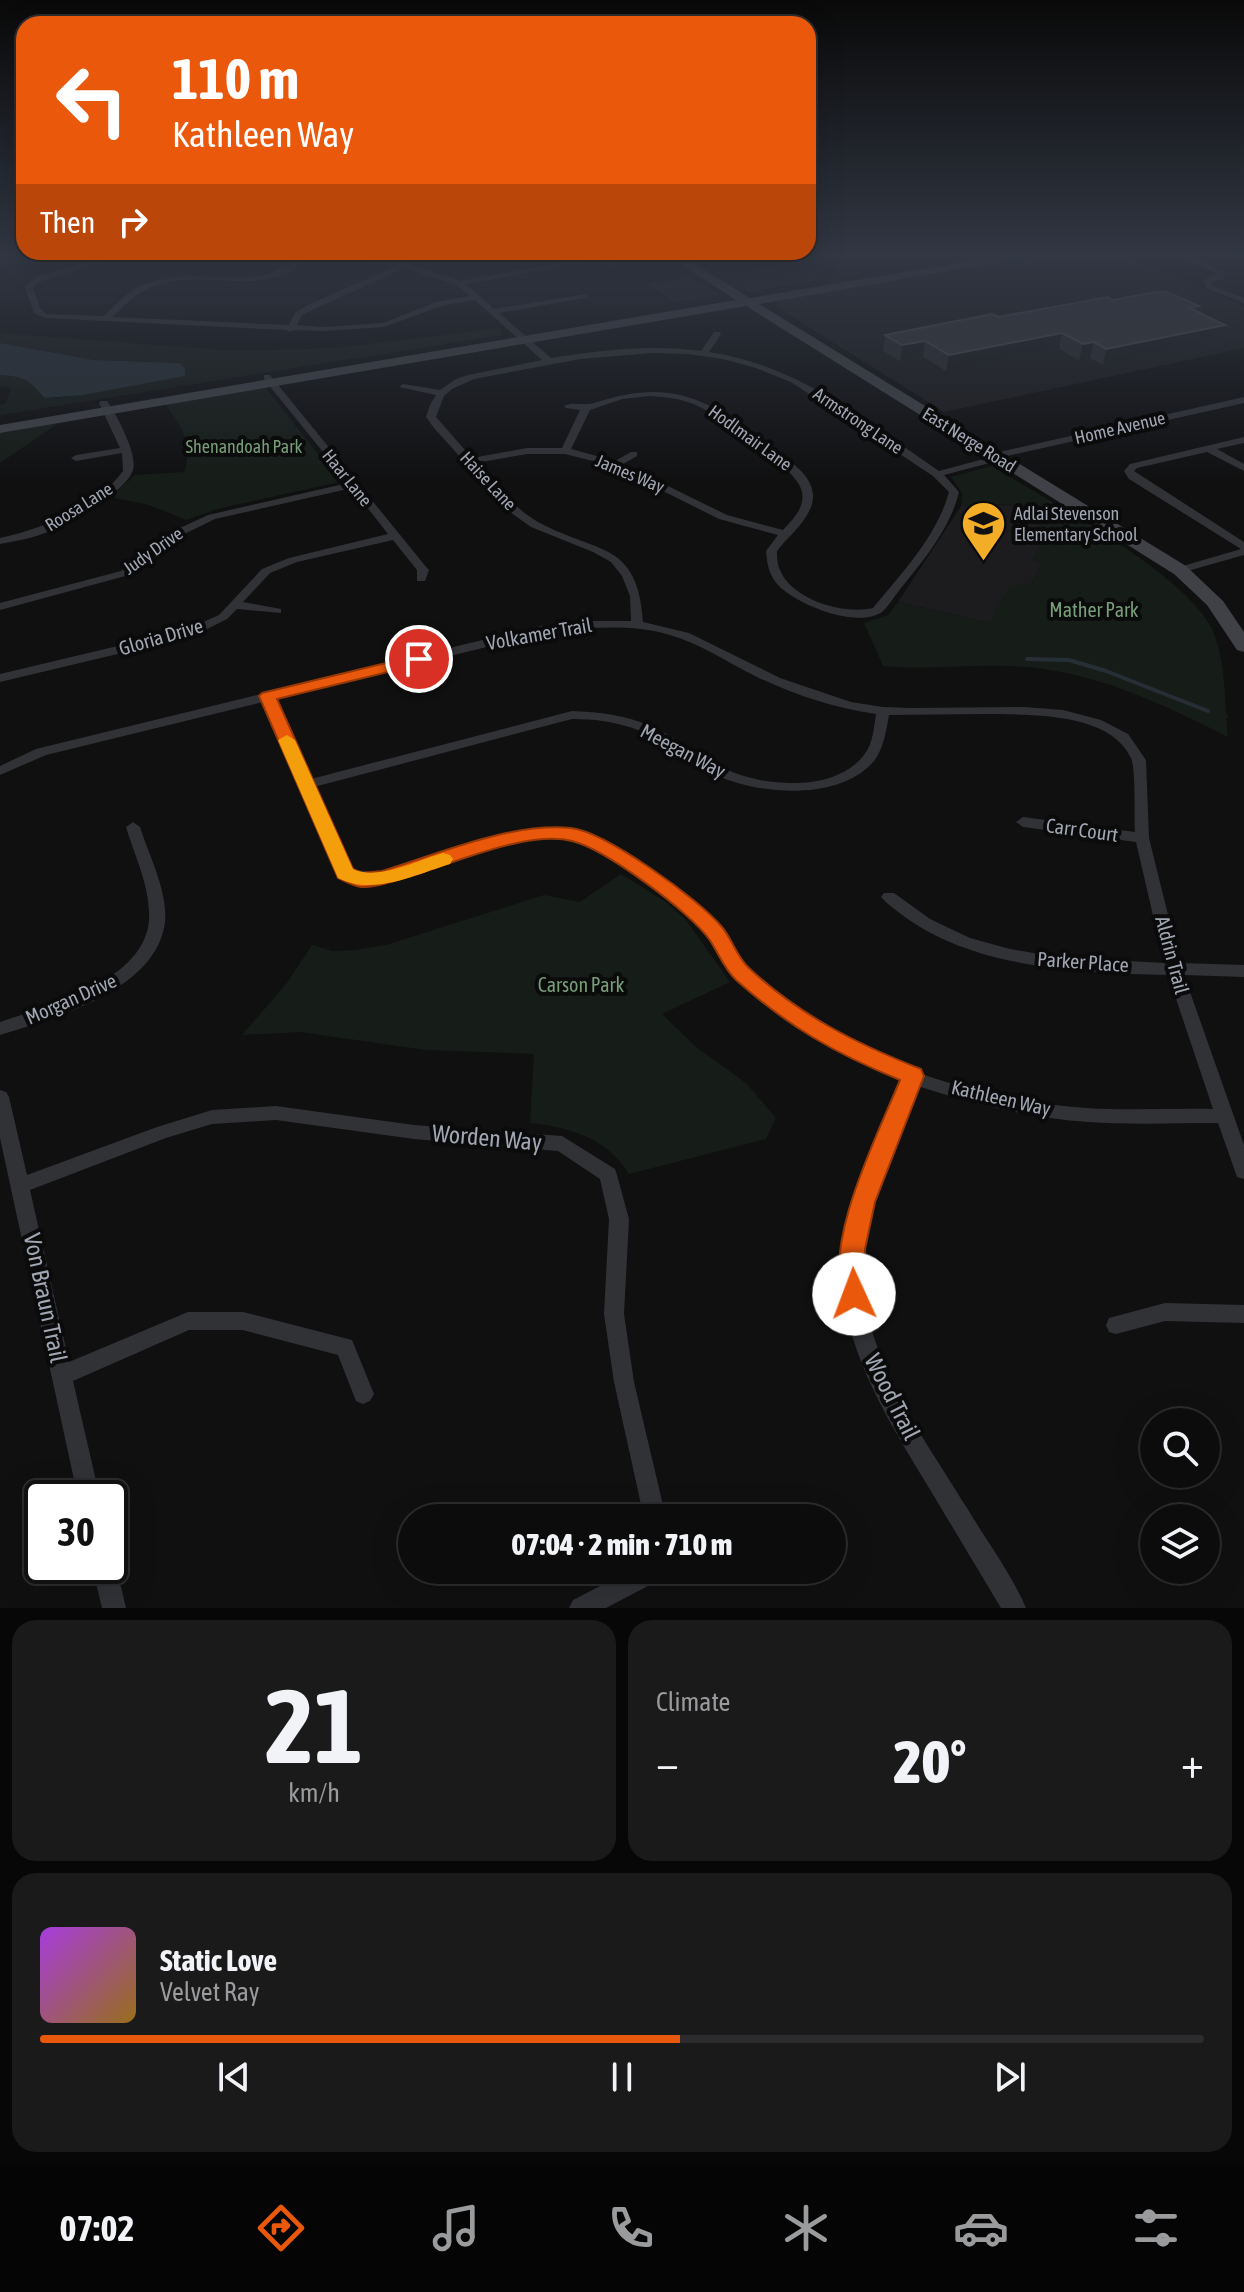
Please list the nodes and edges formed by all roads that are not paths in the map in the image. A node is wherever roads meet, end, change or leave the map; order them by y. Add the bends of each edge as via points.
1 (516, 331) edge
2 (563, 331) edge
3 (796, 331) edge
4 (717, 334) dead end
5 (523, 338) junction
6 (705, 352) junction
7 (548, 360) junction
8 (270, 380) junction
9 (403, 387) dead end
10 (440, 393) junction
11 (1244, 400) edge
12 (569, 406) dead end
13 (106, 407) junction
14 (586, 408) junction
15 (0, 419) edge
16 (0, 429) edge
17 (1244, 440) edge
18 (1208, 448) junction
19 (125, 450) junction
20 (565, 451) junction
21 (634, 454) dead end
22 (996, 457) junction
23 (76, 458) dead end
24 (470, 461) junction
25 (616, 464) junction
26 (1244, 468) edge
27 (937, 474) junction
28 (353, 485) junction
29 (783, 533) junction
30 (394, 536) junction
31 (0, 541) edge
32 (1244, 550) edge
33 (1180, 570) junction
34 (421, 579) dead end
35 (237, 605) junction
36 (0, 607) edge
37 (277, 611) dead end
38 (637, 626) junction
39 (1244, 646) edge
40 (0, 678) edge
41 (267, 696) junction
42 (883, 711) junction
43 (1122, 737) joint
44 (0, 771) edge
45 (306, 785) junction
46 (1023, 822) dead end
47 (133, 827) dead end
48 (1142, 838) junction
49 (889, 897) dead end
50 (1173, 967) junction
51 (1244, 971) edge
52 (0, 1029) edge
53 (913, 1076) junction
54 (0, 1097) edge
55 (1223, 1116) junction
56 (1244, 1171) edge
57 (21, 1185) junction
58 (1244, 1314) edge
59 (1116, 1325) dead end
60 (61, 1376) junction
61 (363, 1394) dead end
62 (85, 1480) edge
63 (652, 1504) edge
64 (108, 1584) edge
65 (628, 1584) edge
66 (114, 1608) edge
67 (581, 1608) edge
68 (1014, 1608) edge

1 - 5 street
2 - 5 main road
3 - 22 main road, East Nerge Road
4 - 6 street
5 - 7 street
5 - 8 main road
6 - 7 street, Armstrong Lane via 610,350
6 - 27 street, Armstrong Lane via 760,365 797,381
7 - 10 street via 479,375
8 - 13 main road
8 - 28 street, Haar Lane
9 - 10 street
10 - 24 street, Haise Lane via 431,417
11 - 22 street, Home Avenue
12 - 14 street
13 - 15 main road
13 - 16 main road
13 - 19 street
14 - 20 street
14 - 29 street, Hodlmair Lane via 654,391 710,407 807,483 811,497
17 - 18 street
18 - 26 street
18 - 32 street via 1129,471
19 - 23 street
19 - 31 street, Roosa Lane via 130,461 119,483 44,530
20 - 24 street, James Way
20 - 25 street, James Way
21 - 25 street
22 - 27 street, Home Avenue
22 - 33 main road, East Nerge Road
24 - 38 street, Haise Lane via 528,522 601,551 625,568 637,589
25 - 29 street, James Way via 723,517
27 - 29 street, Hodlmair Lane via 954,492 953,502 877,610 860,616 841,614 809,601 780,580 771,551
28 - 30 street, Haar Lane
28 - 36 street, Judy Drive via 212,517 164,541 125,573
30 - 34 street, Haar Lane via 423,570
30 - 35 street, Gloria Drive via 266,571
32 - 33 street
33 - 39 main road, East Nerge Road via 1214,601
35 - 37 street
35 - 40 street, Gloria Drive via 189,633
38 - 41 street, Volkamer Trail via 574,624 540,630
38 - 42 street, Volkamer Trail via 673,632 803,692
41 - 44 street, Volkamer Trail via 41,752
41 - 45 street, Kathleen Way
42 - 43 street, Volkamer Trail via 1025,709 1063,714
42 - 45 street, Meegan Way via 877,743 867,760 847,775 821,784 758,785 724,774 647,730 599,715 572,715
43 - 48 street, Aldrin Trail via 1139,760
45 - 53 street, Kathleen Way via 345,873 359,880 542,834 573,835 601,846 690,906 716,933 739,971 773,1001 834,1041
46 - 48 street, Carr Court
47 - 52 street, Morgan Drive via 157,921 152,946 122,979
48 - 50 street, Aldrin Trail
49 - 50 street, Parker Place via 907,914 966,944 1043,962
50 - 51 street, Parker Place
50 - 55 street, Aldrin Trail
53 - 55 street, Kathleen Way via 985,1098 1067,1113
53 - 68 street, Wood Trail via 863,1202 853,1249 854,1294 868,1354 887,1398
54 - 57 street, Von Braun Trail
55 - 56 street, Aldrin Trail
57 - 60 street, Von Braun Trail
57 - 63 street, Worden Way via 212,1117 276,1113 414,1132 562,1144 608,1175 619,1219 614,1314
58 - 59 street via 1165,1312
60 - 61 street via 188,1321 243,1321 345,1347
60 - 62 street, Von Braun Trail
64 - 66 street
65 - 67 street

